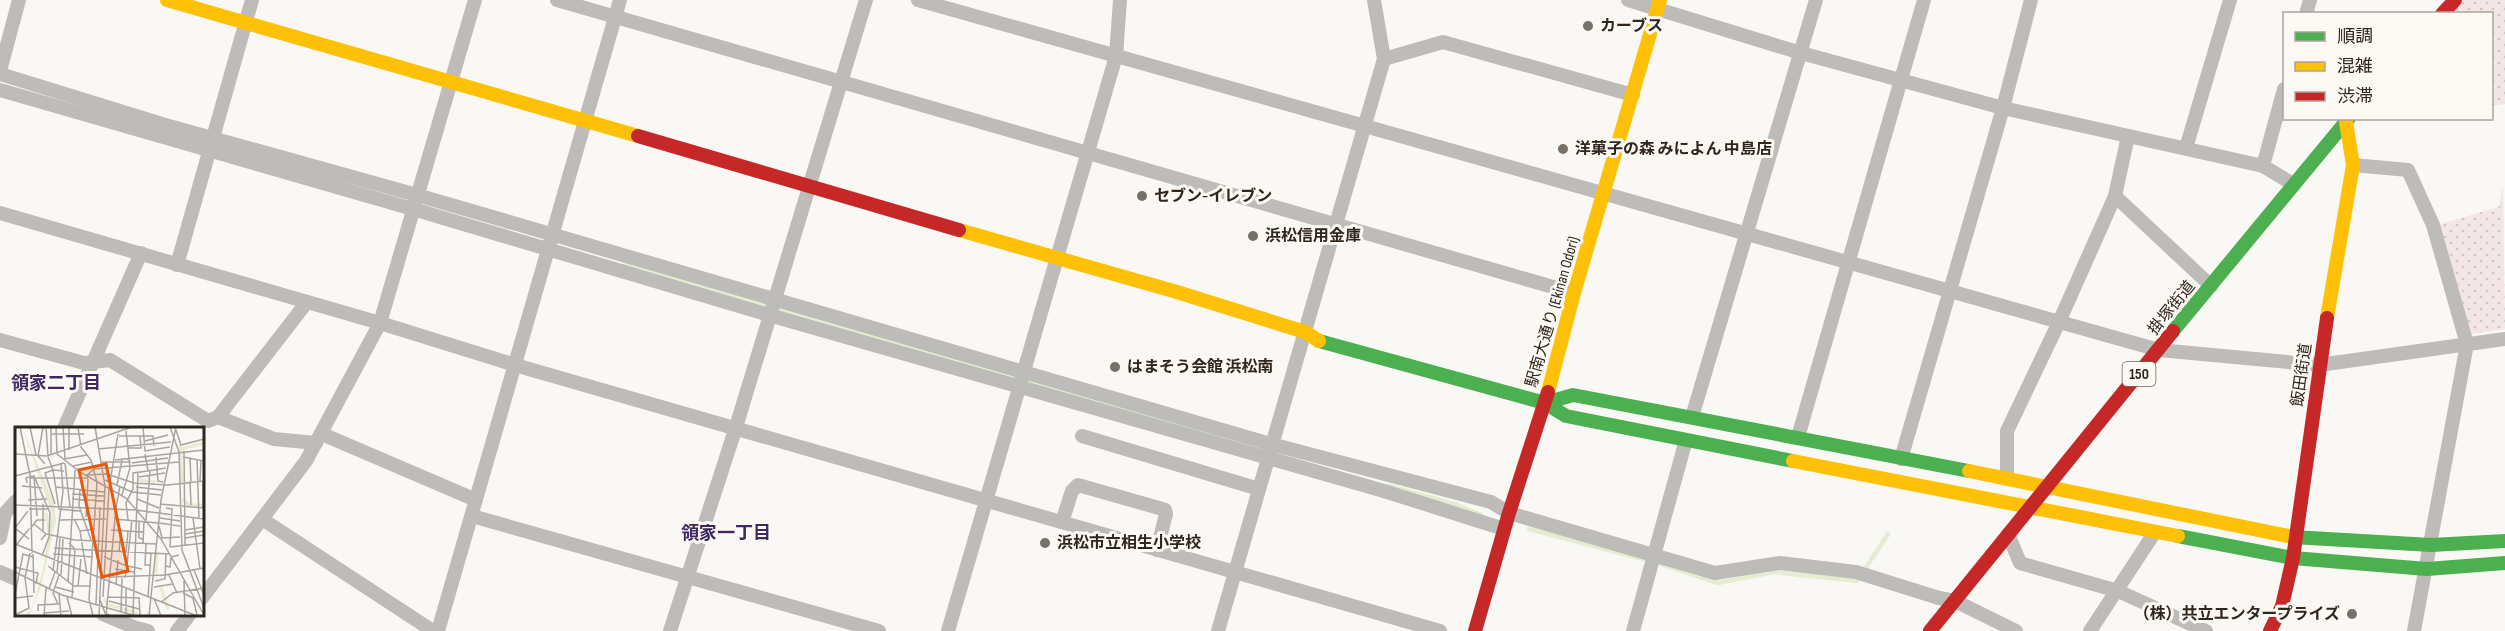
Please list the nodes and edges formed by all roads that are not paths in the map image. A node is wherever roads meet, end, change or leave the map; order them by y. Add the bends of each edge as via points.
1 (19, 0) edge
2 (167, 0) edge
3 (252, 0) edge
4 (475, 0) edge
5 (557, 0) edge
6 (620, 0) edge
7 (866, 0) edge
8 (918, 0) edge
9 (1120, 0) edge
10 (1374, 0) edge
11 (1628, 0) edge
12 (1816, 0) edge
13 (1924, 0) edge
14 (2031, 0) edge
15 (2230, 0) edge
16 (2455, 0) edge
17 (1659, 5) edge
18 (2444, 12) edge
19 (615, 18) junction
20 (245, 24) junction
21 (1801, 52) junction
22 (1116, 56) junction
23 (1384, 58) junction
24 (0, 73) edge
25 (450, 80) junction
26 (1901, 80) junction
27 (840, 83) junction
28 (0, 90) edge
29 (2283, 93) edge
30 (1633, 95) junction
31 (2003, 108) junction
32 (586, 120) junction
33 (2348, 120) edge
34 (1365, 127) junction
35 (2128, 135) junction
36 (213, 145) junction
37 (2186, 148) junction
38 (1088, 155) junction
39 (2353, 165) junction
40 (2263, 166) junction
41 (2293, 184) junction
42 (809, 186) junction
43 (1604, 195) junction
44 (2115, 196) junction
45 (415, 202) junction
46 (0, 213) edge
47 (1336, 225) junction
48 (1746, 235) junction
49 (550, 242) junction
50 (141, 253) junction
51 (1057, 260) junction
52 (1848, 263) junction
53 (177, 265) junction
54 (2211, 286) junction
55 (1948, 290) junction
56 (1574, 293) junction
57 (307, 302) junction
58 (771, 307) junction
59 (2059, 322) junction
60 (380, 323) junction
61 (1305, 332) junction
62 (2505, 339) edge
63 (0, 340) edge
64 (2467, 344) junction
65 (2159, 350) junction
66 (94, 362) junction
67 (515, 365) junction
68 (2319, 365) junction
69 (1022, 379) junction
70 (1545, 403) junction
71 (1692, 417) junction
72 (209, 422) edge
73 (65, 427) edge
74 (736, 427) junction
75 (1082, 436) dead end
76 (1798, 437) junction
77 (319, 439) junction
78 (1686, 440) junction
79 (1270, 451) junction
80 (1901, 459) junction
81 (2007, 479) junction
82 (2048, 486) junction
83 (1259, 489) junction
84 (476, 500) junction
85 (986, 501) junction
86 (15, 502) edge
87 (2029, 508) junction
88 (1509, 513) junction
89 (472, 516) junction
90 (262, 519) junction
91 (1062, 522) junction
92 (1504, 529) junction
93 (2155, 532) junction
94 (2008, 534) junction
95 (0, 538) edge
96 (2296, 538) junction
97 (2505, 541) edge
98 (2431, 544) junction
99 (1157, 550) junction
100 (2293, 558) junction
101 (1652, 559) junction
102 (2505, 563) edge
103 (2427, 569) junction
104 (0, 572) edge
105 (1234, 573) junction
106 (688, 575) junction
107 (15, 579) edge
108 (2118, 591) junction
109 (204, 595) edge
110 (1955, 601) junction
111 (106, 616) edge
112 (189, 616) edge
113 (132, 629) edge
114 (148, 631) edge
115 (177, 631) edge
116 (433, 631) edge
117 (438, 631) edge
118 (670, 631) edge
119 (879, 631) edge
120 (948, 631) edge
121 (1218, 631) edge
122 (1440, 631) edge
123 (1475, 631) edge
124 (1633, 631) edge
125 (1930, 631) edge
126 (2016, 631) edge
127 (2090, 631) edge
128 (2206, 631) edge
129 (2270, 631) edge
130 (2414, 631) edge

1 - 24 street
2 - 20 main road
3 - 20 street
4 - 25 street
5 - 19 street
6 - 19 street
7 - 27 street
8 - 22 street
9 - 22 street
10 - 23 street
11 - 17 street
12 - 21 street
13 - 26 street
14 - 31 street
15 - 37 street
16 - 18 main road
17 - 21 street
17 - 30 main road, 駅南大通り (Ekinan Odori)
19 - 27 street
19 - 32 street
20 - 25 main road
20 - 36 street
21 - 26 street
21 - 48 street
22 - 34 street
22 - 38 street
23 - 30 street via 1443,42
23 - 34 street
24 - 36 street
25 - 32 main road
25 - 45 street
26 - 31 street
26 - 52 street
27 - 38 street
27 - 42 street
28 - 36 street
29 - 40 street
30 - 43 main road, 駅南大通り (Ekinan Odori)
31 - 35 street
31 - 55 street
32 - 42 main road
32 - 49 street
33 - 39 main road, 飯田街道
33 - 41 main road, 掛塚街道 / 150
34 - 43 street
34 - 47 street
35 - 37 street
35 - 44 street
36 - 45 street
36 - 53 street
37 - 40 street
38 - 47 street
38 - 51 street
39 - 64 street via 2408,170 2433,225
39 - 68 main road, 飯田街道
40 - 41 street
41 - 54 main road, 掛塚街道 / 150
42 - 51 main road
42 - 58 street
43 - 48 street
43 - 56 main road, 駅南大通り (Ekinan Odori)
44 - 54 street
44 - 59 street
45 - 49 street
45 - 60 street
46 - 50 street
47 - 56 street
47 - 61 street
48 - 52 street
48 - 71 street
49 - 58 street
49 - 67 street
50 - 53 street
50 - 66 street
51 - 61 main road via 1178,292
51 - 69 street
52 - 55 street
52 - 76 street
53 - 57 street
54 - 65 main road, 掛塚街道 / 150
55 - 59 street
55 - 80 street
56 - 70 main road, 駅南大通り (Ekinan Odori)
57 - 60 street
57 - 72 street
58 - 69 street
58 - 74 street
59 - 65 street
59 - 81 street via 2007,431
60 - 67 street
60 - 77 street
61 - 70 main road via 1320,341
61 - 79 street
62 - 64 street
63 - 66 street via 84,363
64 - 68 street
64 - 98 street
65 - 68 street
65 - 82 main road, 掛塚街道 / 150
66 - 72 street via 110,360
66 - 73 street
67 - 74 street
67 - 84 street
68 - 96 main road, 飯田街道
69 - 79 street
69 - 85 street
70 - 71 main road via 1573,395
70 - 78 main road via 1566,416
70 - 88 main road, 駅南大通り (Ekinan Odori)
71 - 76 main road
72 - 77 street via 266,437
74 - 85 street
74 - 106 street
75 - 83 street
76 - 80 main road
77 - 84 street
77 - 90 street
78 - 87 main road
78 - 101 street
79 - 83 street
79 - 88 street via 1491,502
79 - 92 street
80 - 81 main road
81 - 82 main road
82 - 87 main road, 掛塚街道 / 150
82 - 96 main road
83 - 105 street
84 - 89 street
85 - 91 street
85 - 120 street
86 - 95 street via 5,513
87 - 93 main road
87 - 94 main road, 掛塚街道 / 150
88 - 92 main road, 駅南大通り (Ekinan Odori)
88 - 101 street
89 - 106 street
89 - 117 street
90 - 109 street
90 - 116 street
91 - 99 street
91 - 99 street via 1072,491 1078,485 1159,508 1166,514
92 - 123 main road, 駅南大通り (Ekinan Odori)
93 - 100 main road
93 - 108 street
94 - 108 street via 2020,563
94 - 110 main road, 掛塚街道 / 150
96 - 98 main road
96 - 100 main road, 飯田街道
97 - 98 main road
98 - 103 street
99 - 105 street
100 - 103 main road
100 - 129 main road, 飯田街道 via 2283,606
101 - 110 street via 1715,573 1780,563 1856,572
101 - 124 street
102 - 103 main road
103 - 130 street
104 - 107 street
105 - 121 street
105 - 122 street
106 - 118 street
106 - 119 street
108 - 127 street
108 - 128 street
110 - 125 main road, 掛塚街道 / 150
110 - 126 street
111 - 113 street
112 - 115 street
113 - 114 street

